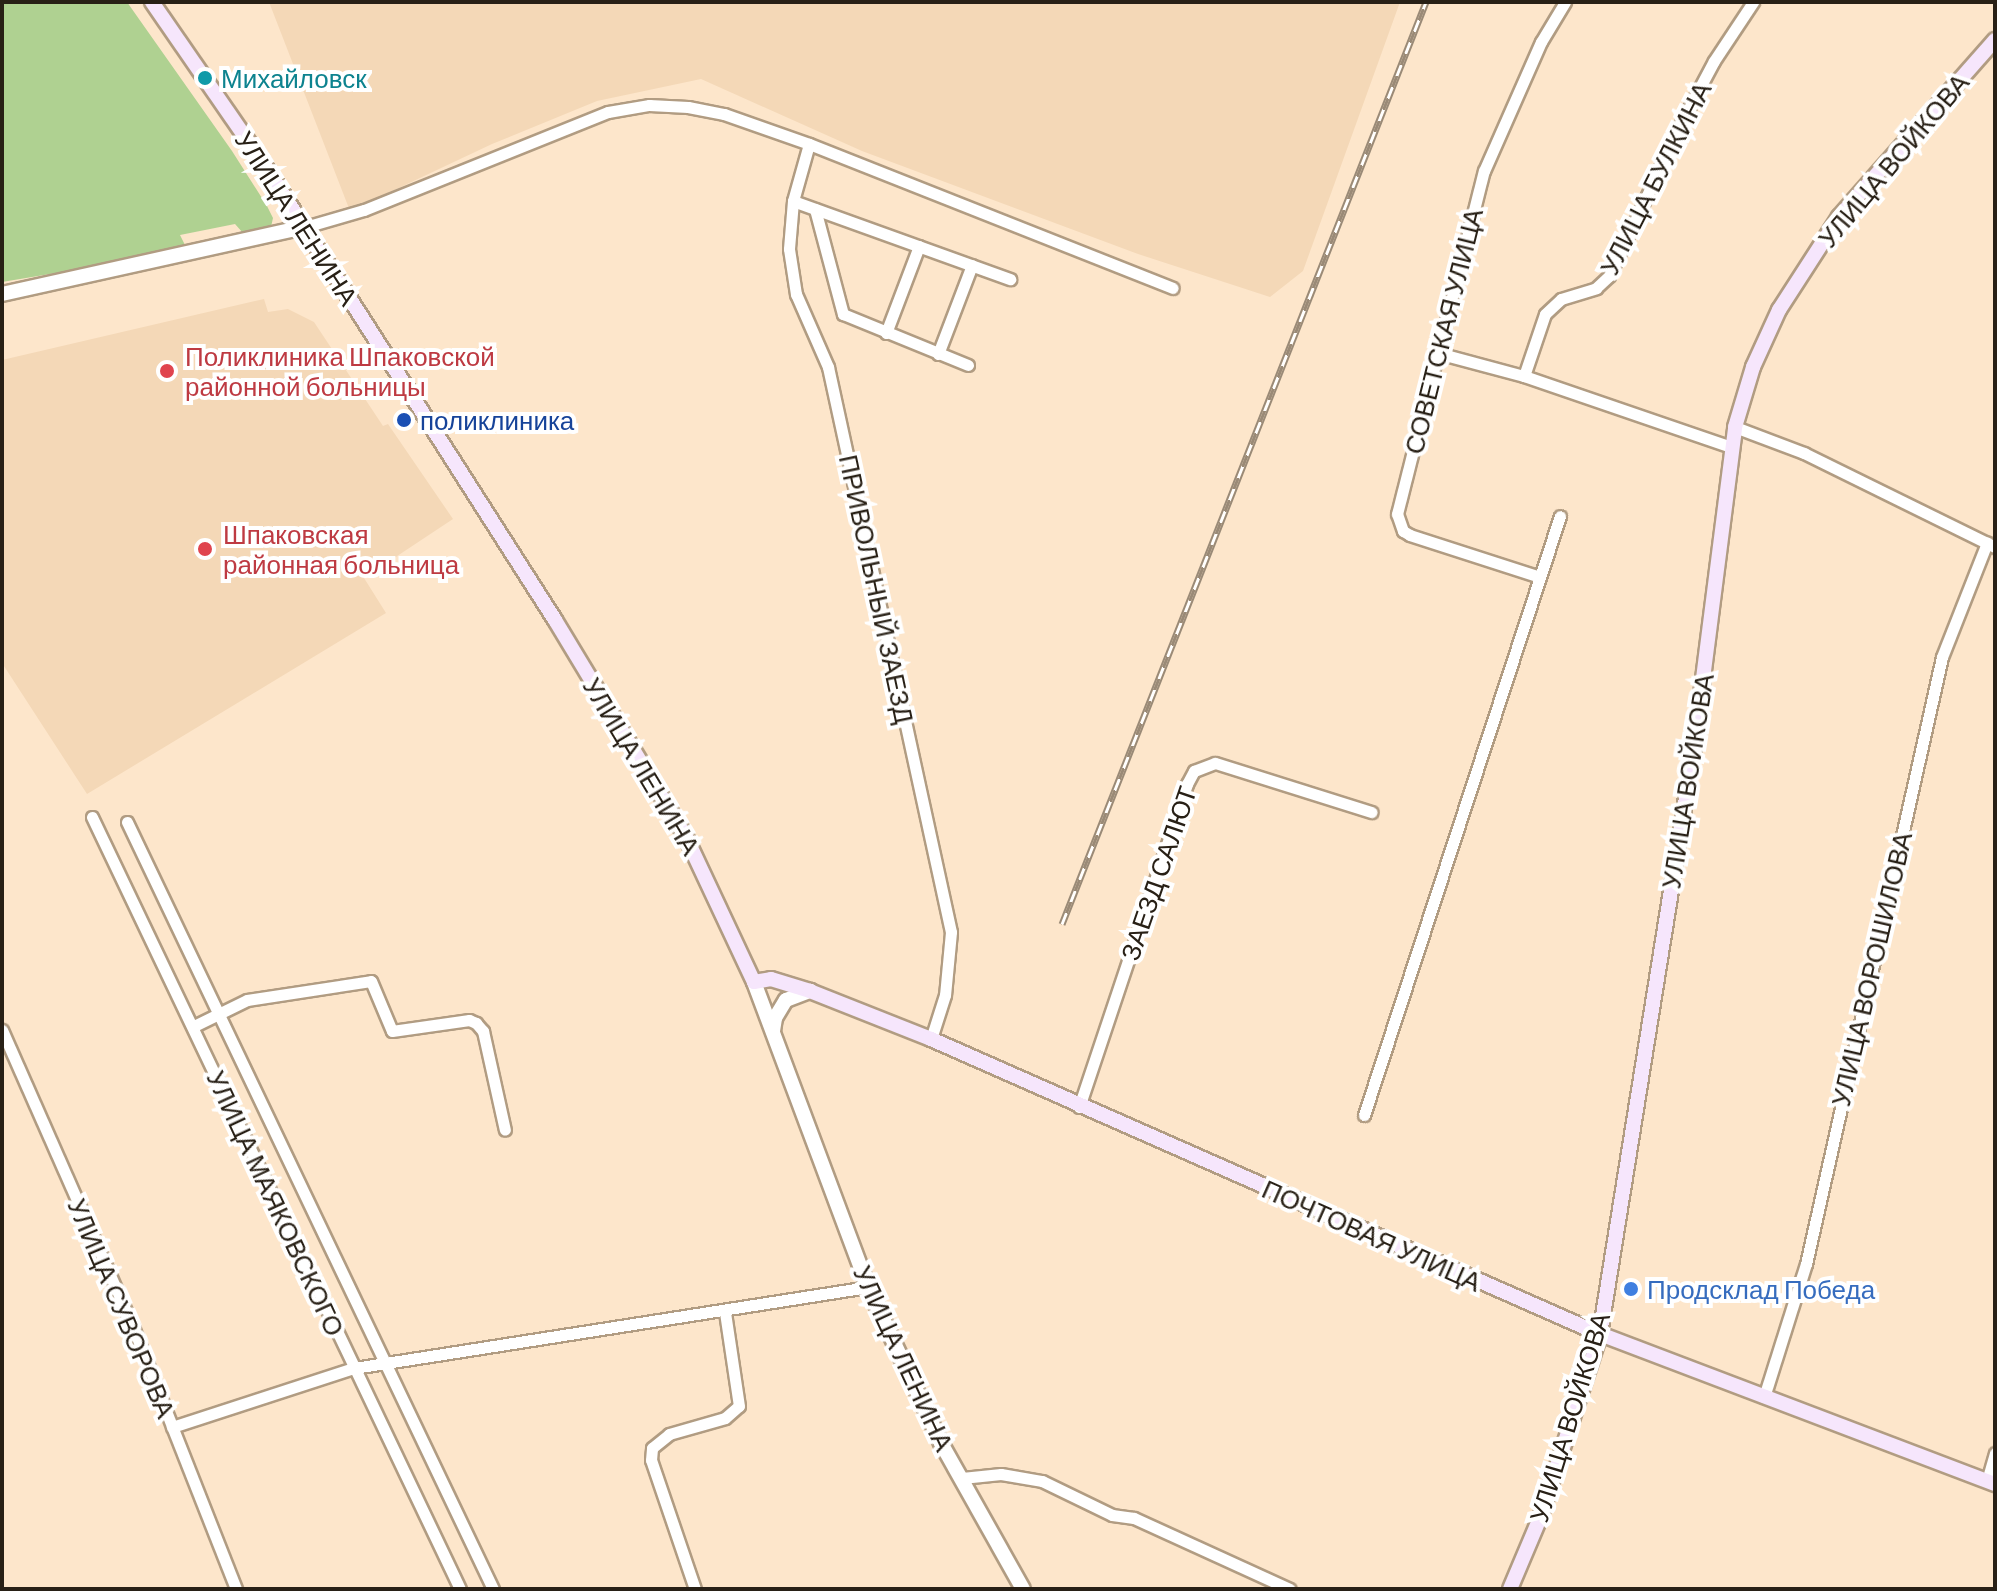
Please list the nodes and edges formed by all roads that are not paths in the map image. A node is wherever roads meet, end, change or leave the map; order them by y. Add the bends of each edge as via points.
1 (152, 2) edge
2 (1565, 2) edge
3 (1753, 2) edge
4 (1995, 40) edge
5 (809, 144) junction
6 (793, 201) junction
7 (815, 209) junction
8 (305, 227) junction
9 (919, 246) junction
10 (972, 265) junction
11 (1010, 279) dead end
12 (1172, 288) dead end
13 (2, 294) edge
14 (886, 333) junction
15 (1438, 353) junction
16 (938, 354) junction
17 (968, 365) dead end
18 (1524, 376) junction
19 (1735, 427) junction
20 (1731, 447) junction
21 (1560, 516) dead end
22 (1991, 545) edge
23 (1540, 577) junction
24 (1371, 812) dead end
25 (92, 817) dead end
26 (127, 822) dead end
27 (754, 982) junction
28 (810, 991) junction
29 (221, 1012) junction
30 (194, 1026) junction
31 (2, 1030) edge
32 (772, 1031) junction
33 (931, 1039) junction
34 (1079, 1107) junction
35 (1364, 1115) dead end
36 (505, 1130) dead end
37 (868, 1287) junction
38 (725, 1312) junction
39 (1600, 1334) junction
40 (387, 1364) junction
41 (354, 1368) junction
42 (1764, 1397) junction
43 (172, 1427) junction
44 (1995, 1453) edge
45 (962, 1478) junction
46 (1991, 1482) edge
47 (236, 1589) edge
48 (460, 1589) edge
49 (493, 1589) edge
50 (695, 1589) edge
51 (1023, 1589) edge
52 (1290, 1589) edge
53 (1510, 1589) edge

1 - 8 main road, УЛИЦА ЛЕНИНА
2 - 15 street, СОВЕТСКАЯ УЛИЦА via 1541,42 1484,171
3 - 18 street, УЛИЦА БУЛКИНА via 1701,86 1609,276 1596,288 1561,299 1545,314
4 - 19 main road, УЛИЦА ВОЙКОВА via 1839,217 1779,310 1753,367
5 - 6 street, ПРИВОЛЬНЫЙ ЗАЕЗД
5 - 8 street via 724,114 649,105 596,117 364,210
5 - 12 street
6 - 7 street
6 - 33 street, ПРИВОЛЬНЫЙ ЗАЕЗД via 789,249 796,294 828,367 951,932 945,995
7 - 9 street
7 - 14 street via 843,314
8 - 13 street
8 - 27 main road, УЛИЦА ЛЕНИНА via 686,837
9 - 10 street
9 - 14 street
10 - 11 street
10 - 16 street
14 - 16 street
15 - 18 street
15 - 23 street, СОВЕТСКАЯ УЛИЦА via 1398,522 1410,535
16 - 17 street
18 - 20 street
19 - 20 main road, УЛИЦА ВОЙКОВА
19 - 22 street via 1804,453
20 - 39 main road, УЛИЦА ВОЙКОВА via 1695,741
21 - 23 street
22 - 42 street, УЛИЦА ВОРОШИЛОВА via 1942,657 1806,1264
23 - 35 street
24 - 34 street, ЗАЕЗД САЛЮТ via 1215,763 1194,771
25 - 30 street, УЛИЦА МАЯКОВСКОГО
26 - 29 street, УЛИЦА МАЯКОВСКОГО
27 - 28 main road, ПОЧТОВАЯ УЛИЦА via 771,979
27 - 32 street, УЛИЦА ЛЕНИНА
28 - 32 street via 786,1000
28 - 33 main road, ПОЧТОВАЯ УЛИЦА
29 - 30 street
29 - 36 street via 247,1000 371,981 392,1031 469,1020 483,1031
29 - 40 street, УЛИЦА МАЯКОВСКОГО
30 - 41 street, УЛИЦА МАЯКОВСКОГО
31 - 43 street, УЛИЦА СУВОРОВА
32 - 37 street, УЛИЦА ЛЕНИНА
33 - 34 main road, ПОЧТОВАЯ УЛИЦА
34 - 39 main road, ПОЧТОВАЯ УЛИЦА
37 - 38 street
37 - 45 street, УЛИЦА ЛЕНИНА
38 - 40 street
38 - 50 street via 739,1406 725,1418 669,1434 652,1448 651,1460
39 - 42 main road, ПОЧТОВАЯ УЛИЦА
39 - 53 main road, УЛИЦА ВОЙКОВА via 1540,1518
40 - 41 street
40 - 49 street, УЛИЦА МАЯКОВСКОГО
41 - 43 street
41 - 48 street, УЛИЦА МАЯКОВСКОГО
42 - 46 main road, ПОЧТОВАЯ УЛИЦА
43 - 47 street, УЛИЦА СУВОРОВА
44 - 46 street
45 - 51 street, УЛИЦА ЛЕНИНА
45 - 52 street via 1001,1474 1042,1481

